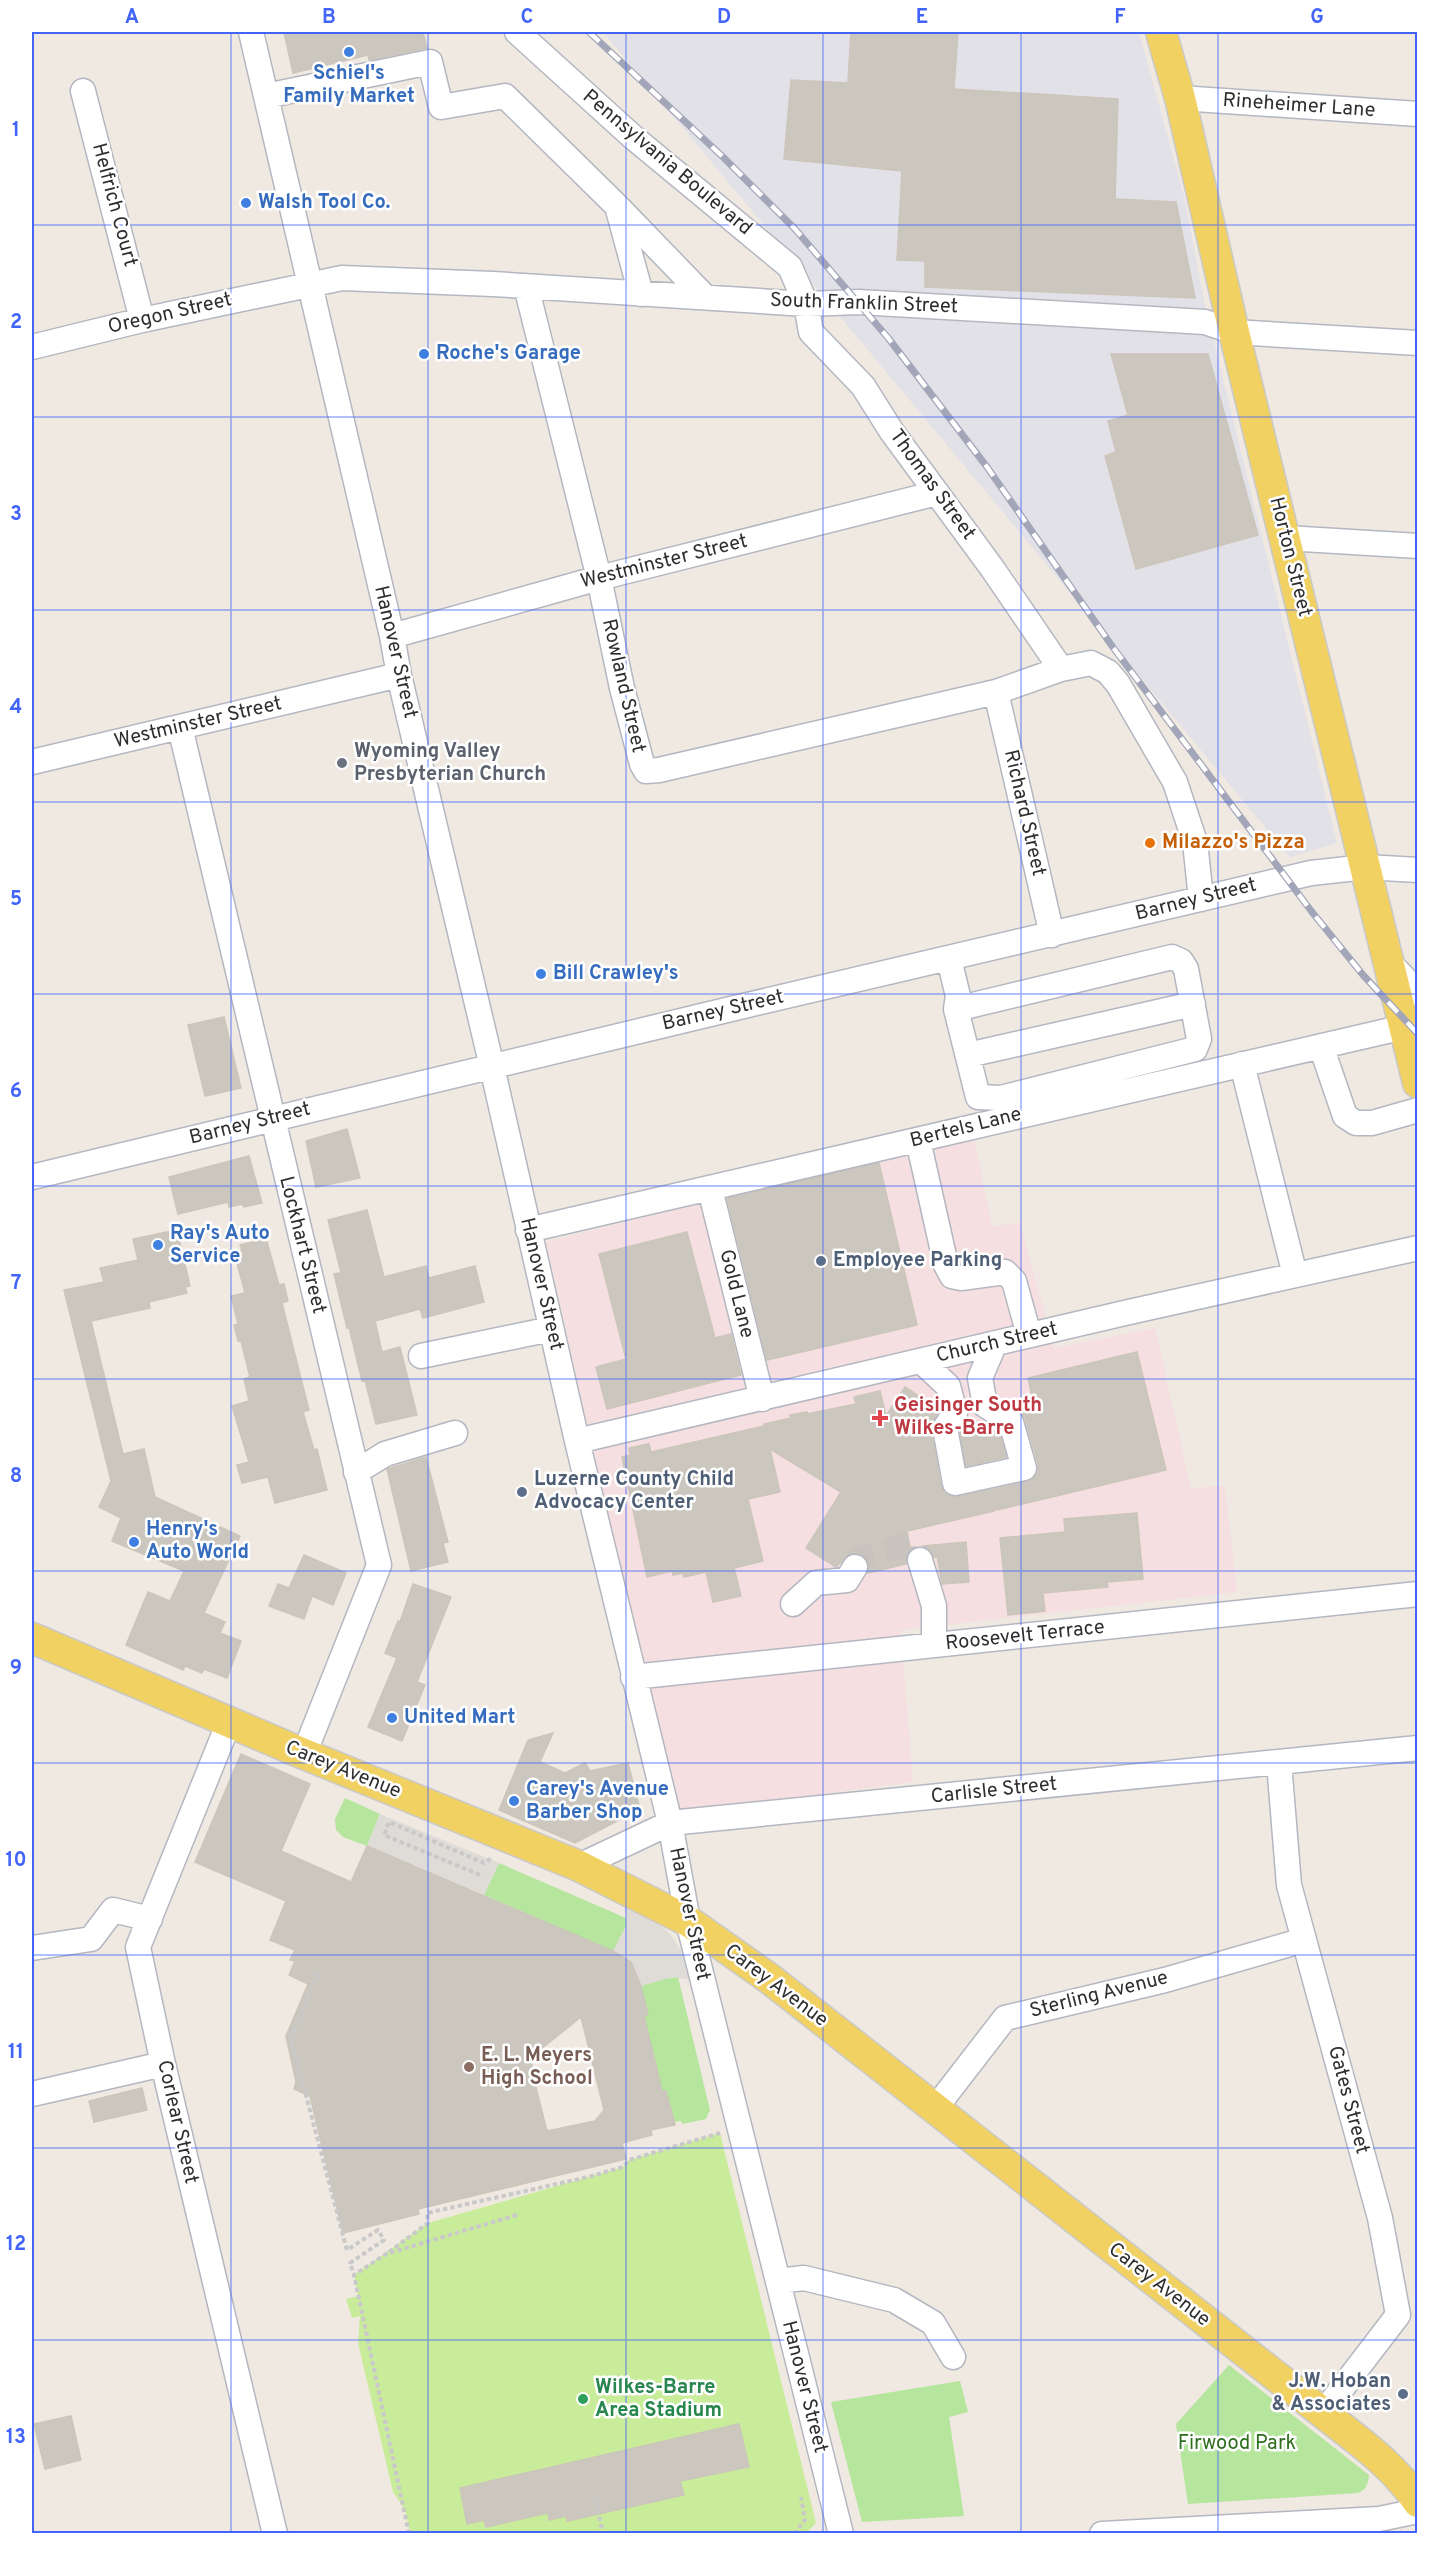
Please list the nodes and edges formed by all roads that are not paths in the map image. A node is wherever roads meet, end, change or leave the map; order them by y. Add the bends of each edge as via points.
1 (251, 32) edge
2 (517, 32) edge
3 (1161, 32) edge
4 (83, 91) dead end
5 (266, 96) junction
6 (1180, 98) junction
7 (1418, 114) edge
8 (617, 206) junction
9 (309, 284) junction
10 (526, 286) junction
11 (641, 294) junction
12 (705, 297) junction
13 (806, 304) junction
14 (142, 320) junction
15 (1234, 332) junction
16 (1418, 343) edge
17 (32, 347) edge
18 (937, 493) junction
19 (1286, 538) junction
20 (1418, 546) edge
21 (599, 578) junction
22 (392, 636) junction
23 (1061, 669) junction
24 (399, 675) junction
25 (996, 692) junction
26 (180, 728) junction
27 (32, 762) edge
28 (1366, 867) junction
29 (1418, 870) edge
30 (1201, 899) junction
31 (1052, 935) junction
32 (942, 960) junction
33 (1389, 962) junction
34 (1418, 993) edge
35 (1193, 1004) junction
36 (956, 1009) junction
37 (1404, 1027) junction
38 (1321, 1046) junction
39 (968, 1055) junction
40 (1242, 1064) junction
41 (492, 1066) junction
42 (1418, 1083) edge
43 (1418, 1110) edge
44 (271, 1118) junction
45 (918, 1140) junction
46 (32, 1177) edge
47 (710, 1190) junction
48 (528, 1230) junction
49 (1418, 1248) edge
50 (1295, 1275) junction
51 (551, 1329) junction
52 (1029, 1335) junction
53 (995, 1343) junction
54 (421, 1356) dead end
55 (921, 1361) junction
56 (762, 1399) junction
57 (455, 1433) dead end
58 (577, 1441) junction
59 (356, 1472) junction
60 (920, 1560) tunnel mouth
61 (855, 1567) tunnel mouth
62 (1418, 1594) edge
63 (793, 1604) dead end
64 (32, 1638) edge
65 (934, 1645) junction
66 (633, 1677) junction
67 (230, 1722) junction
68 (1418, 1748) edge
69 (304, 1754) junction
70 (1279, 1763) junction
71 (670, 1823) junction
72 (579, 1866) junction
73 (150, 1919) junction
74 (688, 1921) junction
75 (1304, 1940) junction
76 (32, 1948) edge
77 (163, 2064) junction
78 (32, 2094) edge
79 (934, 2110) junction
80 (778, 2281) junction
81 (953, 2357) dead end
82 (1323, 2413) junction
83 (1418, 2502) edge
84 (1418, 2511) edge
85 (275, 2534) edge
86 (841, 2534) edge
87 (1102, 2534) edge

1 - 5 street, Hanover Street
2 - 13 street, Pennsylvania Boulevard via 634,138 790,267
3 - 6 main road, Horton Street
4 - 14 street, Helfrich Court
5 - 8 street via 430,62 441,107 505,96
5 - 9 street, Hanover Street
6 - 7 street, Rineheimer Lane
6 - 15 main road, Horton Street
8 - 11 street
8 - 12 street
9 - 10 street, South Franklin Street via 342,278
9 - 14 street, Oregon Street
9 - 22 street, Hanover Street
10 - 11 street, South Franklin Street
10 - 21 street, Rowland Street
11 - 12 street, South Franklin Street
12 - 13 street, South Franklin Street
13 - 15 street, South Franklin Street via 859,302 1205,322
13 - 18 street, Thomas Street via 811,332 863,386
14 - 17 street, Oregon Street
15 - 16 street, South Franklin Street
15 - 19 main road, Horton Street
18 - 21 street, Westminster Street
18 - 23 street, Thomas Street
19 - 20 street
19 - 28 main road, Horton Street
21 - 22 street, Westminster Street
21 - 25 street, Rowland Street via 622,688 646,771
22 - 24 street, Hanover Street
23 - 25 street
23 - 30 street via 1091,663 1108,672 1128,700 1175,782 1195,842
24 - 26 street, Westminster Street
24 - 41 street, Hanover Street
25 - 31 street, Richard Street
26 - 27 street, Westminster Street
26 - 44 street, Lockhart Street
28 - 29 street, Barney Street
28 - 30 street, Barney Street via 1311,873
28 - 33 main road, Horton Street
30 - 31 street, Barney Street
31 - 32 street, Barney Street
32 - 36 street via 949,1003
32 - 41 street, Barney Street
33 - 34 street
33 - 37 main road, Horton Street
35 - 36 street via 1186,969 1172,957
35 - 39 street
35 - 39 street via 1199,1039 1195,1049 1001,1098 978,1097
36 - 39 street
37 - 38 street, Bertels Lane
37 - 42 main road, Horton Street
38 - 40 street, Bertels Lane
38 - 43 street via 1345,1116 1356,1123 1372,1123
40 - 45 street, Bertels Lane
40 - 50 street
41 - 44 street, Barney Street
41 - 48 street, Hanover Street
44 - 46 street, Barney Street
44 - 59 street, Lockhart Street
45 - 47 street, Bertels Lane
45 - 52 street via 946,1265 952,1276 1005,1272 1014,1281
47 - 48 street, Bertels Lane
47 - 56 street, Gold Lane
48 - 51 street, Hanover Street
49 - 50 street, Church Street
50 - 52 street, Church Street
51 - 54 street
51 - 58 street, Hanover Street
52 - 53 street, Church Street
53 - 55 street, Church Street
53 - 55 street via 980,1378 985,1405 1011,1422 1024,1468 955,1483 945,1428 955,1413 948,1386
55 - 56 street, Church Street
56 - 58 street, Church Street
57 - 59 street via 385,1454
58 - 66 street, Hanover Street
59 - 69 street, Lockhart Street via 379,1565
60 - 65 street via 934,1606
61 - 63 street via 847,1580 816,1583
62 - 65 street, Roosevelt Terrace
64 - 67 main road, Carey Avenue
65 - 66 street, Roosevelt Terrace
66 - 71 street, Hanover Street
67 - 69 main road, Carey Avenue
67 - 73 street, Corlear Street
68 - 70 street, Carlisle Street
69 - 72 main road, Carey Avenue
70 - 71 street, Carlisle Street
70 - 75 street, Gates Street via 1289,1885
71 - 72 street, Carlisle Street
71 - 74 street, Hanover Street
72 - 74 main road, Carey Avenue
73 - 76 street via 113,1910 91,1939
73 - 77 street, Corlear Street via 138,1947
74 - 79 main road, Carey Avenue via 770,1979
74 - 80 street, Hanover Street
75 - 79 street, Sterling Avenue via 1165,1980 1005,2018
75 - 82 street, Gates Street via 1380,2218 1398,2315
77 - 78 street
77 - 85 street, Corlear Street
79 - 82 main road, Carey Avenue
80 - 81 street via 804,2278 894,2300 933,2323
80 - 86 street, Hanover Street
82 - 83 main road, Carey Avenue via 1383,2461
84 - 87 street via 1379,2518

